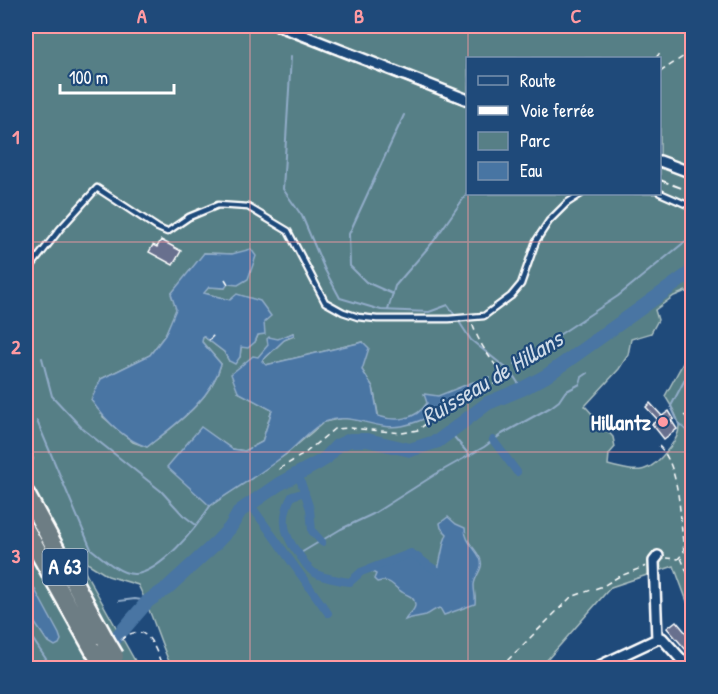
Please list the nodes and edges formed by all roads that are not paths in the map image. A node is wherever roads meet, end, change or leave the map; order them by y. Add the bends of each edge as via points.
1 (279, 26) edge
2 (466, 99) edge
3 (661, 161) edge
4 (693, 173) edge
5 (661, 193) edge
6 (579, 195) edge
7 (693, 207) edge
8 (26, 273) edge
9 (26, 494) edge
10 (26, 530) edge
11 (656, 559) road end
12 (657, 639) junction
13 (110, 654) edge
14 (595, 669) edge
15 (689, 669) edge

1 - 2 street
3 - 4 street
5 - 7 lane
6 - 8 lane via 549,221 536,241 521,284 484,316 358,317 325,302 288,231 248,207 218,205 189,217 168,232 97,188
9 - 13 highway, A 63
10 - 13 highway, A 63
11 - 12 street
12 - 14 street
12 - 15 street via 662,638

